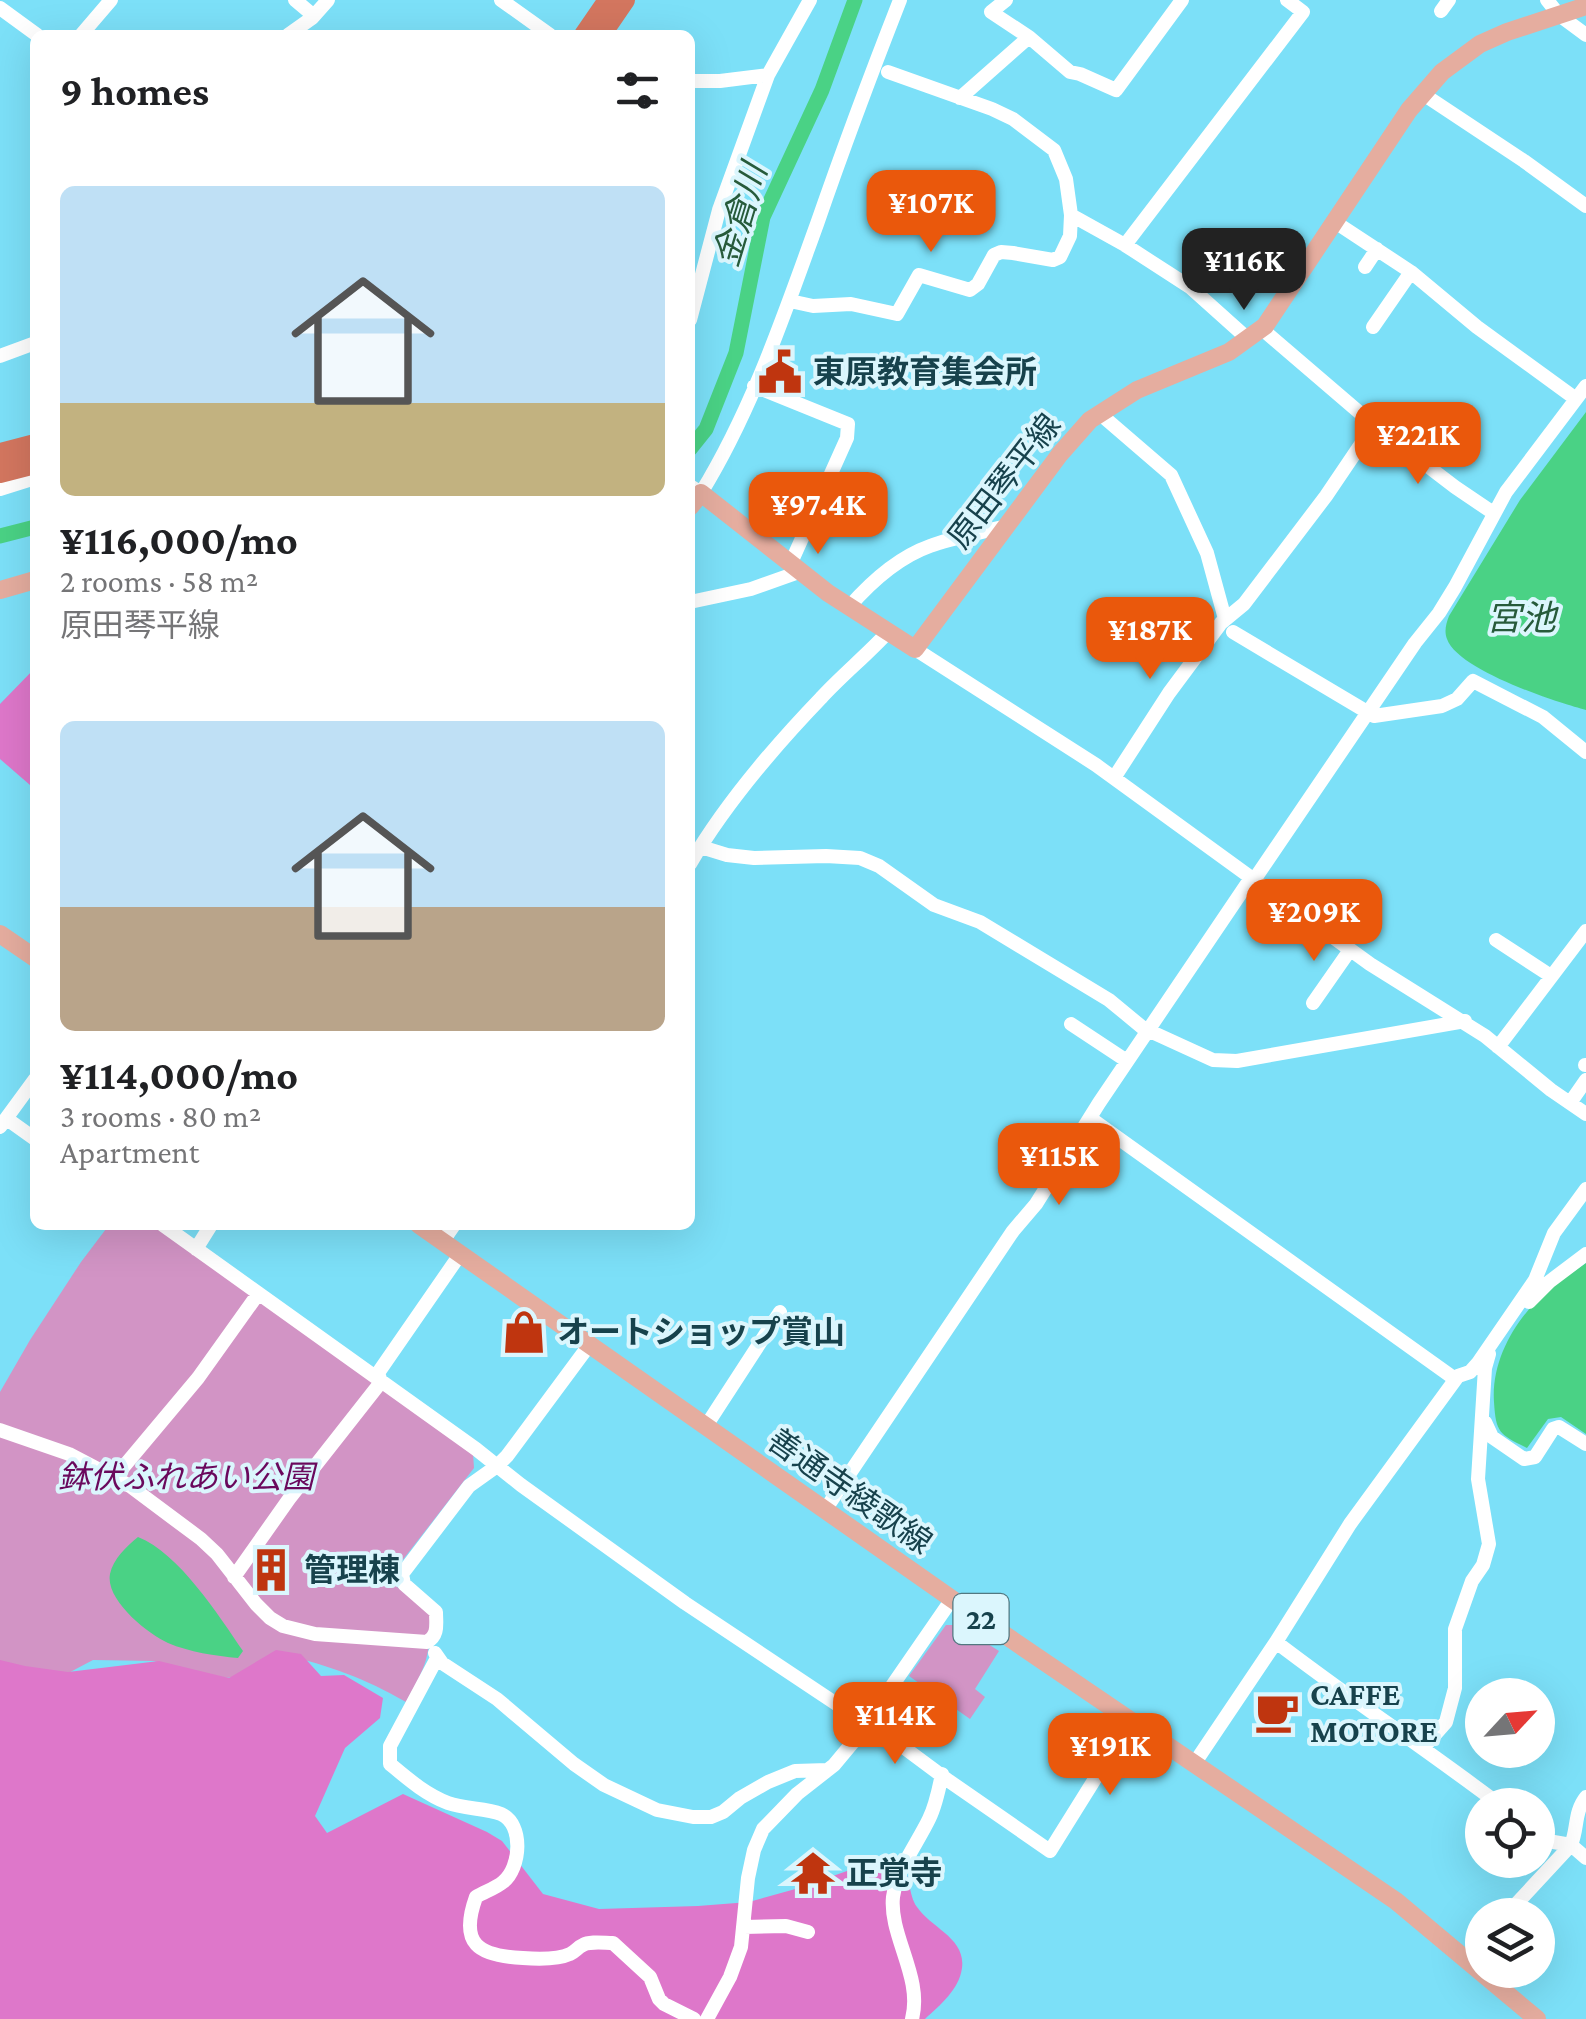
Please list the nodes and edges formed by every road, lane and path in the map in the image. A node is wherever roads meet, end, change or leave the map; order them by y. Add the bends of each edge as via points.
1 (111, 0) edge
2 (295, 0) edge
3 (328, 0) edge
4 (501, 0) edge
5 (608, 0) edge
6 (626, 0) edge
7 (810, 0) edge
8 (900, 0) edge
9 (1006, 0) edge
10 (1182, 0) edge
11 (1293, 2) edge
12 (1586, 6) edge
13 (1553, 7) edge
14 (0, 8) edge
15 (314, 16) junction
16 (30, 30) edge
17 (85, 30) edge
18 (298, 30) edge
19 (543, 30) edge
20 (587, 30) edge
21 (605, 30) edge
22 (1586, 35) edge
23 (1030, 36) junction
24 (886, 37) junction
25 (888, 72) junction
26 (768, 75) junction
27 (695, 81) edge
28 (1423, 94) junction
29 (960, 98) junction
30 (862, 99) junction
31 (1586, 185) edge
32 (1581, 202) edge
33 (1071, 214) junction
34 (1336, 222) junction
35 (1125, 245) junction
36 (1376, 250) junction
37 (1365, 267) dead end
38 (1410, 272) junction
39 (790, 300) junction
40 (695, 301) edge
41 (1372, 327) dead end
42 (1255, 334) junction
43 (30, 345) edge
44 (0, 356) edge
45 (754, 386) junction
46 (1586, 386) edge
47 (1576, 399) junction
48 (1099, 413) junction
49 (1374, 425) junction
50 (30, 445) edge
51 (0, 453) edge
52 (30, 465) edge
53 (0, 473) edge
54 (30, 480) edge
55 (0, 489) edge
56 (695, 493) edge
57 (695, 495) edge
58 (1489, 510) dead end
59 (1006, 526) junction
60 (795, 569) junction
61 (30, 581) edge
62 (0, 590) edge
63 (695, 601) edge
64 (849, 607) junction
65 (1229, 626) junction
66 (888, 632) junction
67 (915, 649) junction
68 (1368, 713) junction
69 (1586, 752) edge
70 (1114, 778) junction
71 (701, 846) junction
72 (695, 856) edge
73 (1252, 879) junction
74 (1586, 931) edge
75 (0, 934) edge
76 (1496, 940) dead end
77 (1350, 950) junction
78 (30, 955) edge
79 (1551, 976) junction
80 (1313, 1003) dead end
81 (1465, 1022) junction
82 (1071, 1024) dead end
83 (1148, 1030) junction
84 (1498, 1047) junction
85 (1127, 1061) junction
86 (1586, 1080) edge
87 (30, 1086) edge
88 (1570, 1103) junction
89 (1586, 1114) edge
90 (1090, 1118) junction
91 (3, 1123) edge
92 (30, 1136) edge
93 (1586, 1190) edge
94 (170, 1230) edge
95 (208, 1230) edge
96 (448, 1233) edge
97 (196, 1249) junction
98 (461, 1254) junction
99 (1586, 1254) edge
100 (258, 1294) junction
101 (780, 1312) dead end
102 (590, 1344) junction
103 (1456, 1379) junction
104 (381, 1382) junction
105 (1484, 1418) junction
106 (706, 1426) junction
107 (0, 1430) edge
108 (1586, 1444) edge
109 (497, 1466) junction
110 (115, 1477) junction
111 (825, 1510) junction
112 (234, 1578) junction
113 (952, 1600) junction
114 (428, 1641) junction
115 (1276, 1642) junction
116 (437, 1658) junction
117 (1132, 1722) junction
118 (865, 1723) junction
119 (1423, 1748) junction
120 (1194, 1764) junction
121 (828, 1770) junction
122 (942, 1774) junction
123 (1477, 1788) edge
124 (1586, 1797) edge
125 (1555, 1842) edge
126 (1571, 1845) junction
127 (1586, 1858) edge
128 (1522, 1898) edge
129 (744, 1927) junction
130 (808, 1932) dead end
131 (1465, 1958) edge
132 (1501, 1988) edge
133 (694, 2019) edge
134 (707, 2019) edge
135 (912, 2019) edge
136 (1537, 2019) edge

1 - 17 street
2 - 15 street
3 - 15 street
4 - 19 street
5 - 20 highway
6 - 21 highway
7 - 26 street
8 - 24 street
9 - 23 street via 991,12
10 - 23 street via 1116,90 1070,72
11 - 35 street via 1303,12
12 - 13 main road, 原田琴平線
13 - 22 street
13 - 28 main road, 原田琴平線 via 1456,60
14 - 16 street
15 - 18 street
23 - 29 street
24 - 25 street
24 - 30 street
25 - 29 street
25 - 30 street
26 - 27 street
26 - 40 street via 719,210
28 - 32 street
28 - 34 main road, 原田琴平線
29 - 33 street via 1014,119 1054,150
30 - 39 street
31 - 32 street
33 - 35 street
33 - 39 street via 1060,257 1001,252 970,290 919,274 897,314
34 - 36 street
34 - 42 main road, 原田琴平線
35 - 42 street
36 - 37 street
36 - 38 street
38 - 41 street
38 - 47 street
39 - 45 street
42 - 48 main road, 原田琴平線
42 - 49 street
43 - 44 street
45 - 56 street via 728,447
45 - 60 street via 848,424
46 - 47 street
47 - 68 street via 1506,492 1447,600
48 - 59 main road, 原田琴平線
48 - 65 street via 1171,475 1207,552
49 - 58 street
49 - 65 street
50 - 51 highway
52 - 53 highway
54 - 55 street
57 - 60 main road
59 - 64 street via 917,551
59 - 67 main road, 原田琴平線
60 - 63 street via 751,589
60 - 64 main road
61 - 62 main road
64 - 66 main road
65 - 68 street
65 - 70 street via 1169,693
66 - 67 main road
66 - 71 street via 807,713
67 - 70 street
68 - 69 street via 1442,706 1472,680 1543,717
68 - 73 street
70 - 73 street
71 - 72 street
71 - 83 street via 727,856 860,858 934,906 980,922
73 - 77 street
73 - 83 street
74 - 79 street
75 - 78 main road
76 - 79 street
77 - 80 street
77 - 81 street
79 - 84 street
81 - 83 street via 1237,1062 1213,1060
81 - 84 street
82 - 85 street
83 - 85 street
84 - 88 street
85 - 90 street
86 - 88 street
87 - 91 street
88 - 89 street
90 - 103 street
90 - 111 street
91 - 92 street
93 - 103 street via 1486,1352
94 - 97 street
95 - 97 street
96 - 98 main road, 善通寺綾歌線 / 22
97 - 100 street
98 - 102 main road, 善通寺綾歌線 / 22
98 - 104 street via 378,1373
99 - 105 street via 1536,1294 1489,1354
100 - 104 street
100 - 110 street
101 - 106 street
102 - 106 main road, 善通寺綾歌線 / 22
102 - 109 street
103 - 115 street via 1350,1524
104 - 109 street
104 - 112 street
105 - 108 street via 1492,1438 1524,1460 1535,1457 1559,1427
105 - 119 street via 1478,1479 1489,1544 1454,1628 1455,1688 1446,1722
106 - 111 main road, 善通寺綾歌線 / 22
107 - 110 street
109 - 114 street via 470,1486 402,1574 404,1584 436,1612 436,1632
109 - 118 street
110 - 112 street via 201,1539
111 - 113 main road, 善通寺綾歌線 / 22
112 - 114 street via 270,1618 300,1632
113 - 117 main road, 善通寺綾歌線 / 22
113 - 118 street
114 - 116 street
115 - 119 street
115 - 120 street
116 - 121 street via 604,1785 657,1810 710,1817 794,1770
116 - 133 street via 390,1746 390,1764 449,1804 501,1814 512,1823 518,1837 511,1872 476,1897 471,1937 492,1955 539,1959 570,1954 584,1944 614,1943 650,1977 664,2004
117 - 120 main road, 善通寺綾歌線 / 22
117 - 122 street via 1050,1851
118 - 121 street
118 - 122 street
119 - 123 street
120 - 131 main road, 善通寺綾歌線 / 22 via 1396,1901
121 - 129 street via 763,1829 748,1878
122 - 135 street via 932,1815 894,1895
124 - 126 street
125 - 126 street
126 - 127 street
126 - 128 street
129 - 130 street
129 - 134 street via 736,1962
132 - 136 main road, 善通寺綾歌線 / 22

